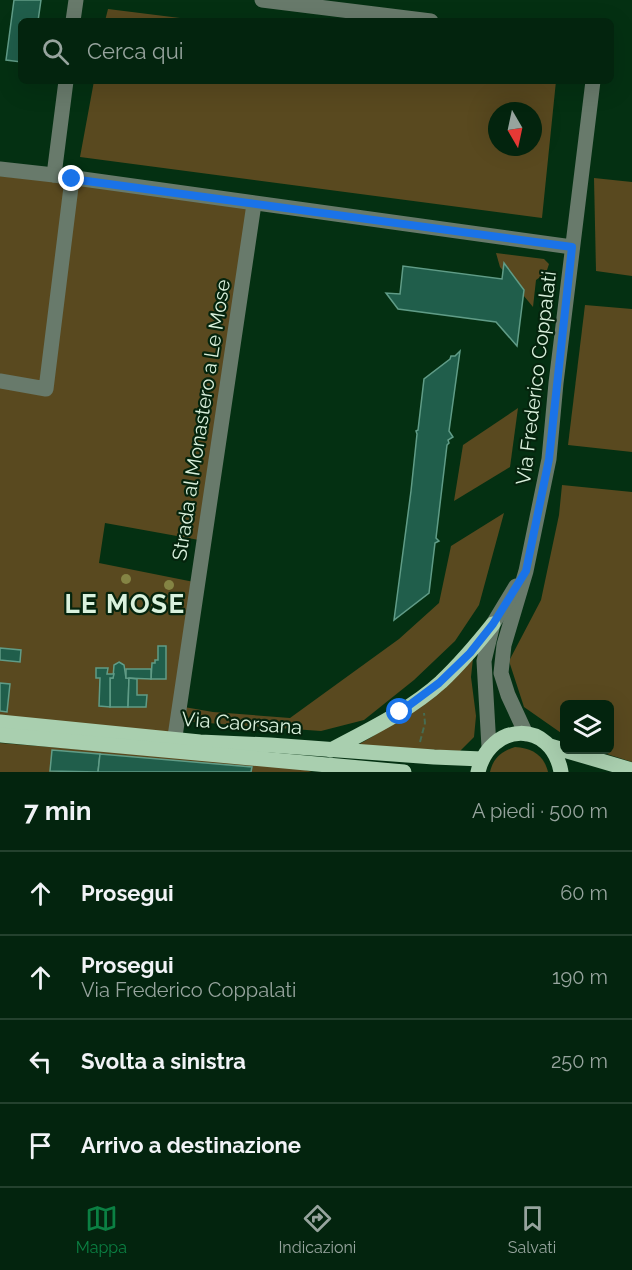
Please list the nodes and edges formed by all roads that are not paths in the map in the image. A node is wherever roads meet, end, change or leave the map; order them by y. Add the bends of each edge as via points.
1 (76, 0) edge
2 (262, 0) edge
3 (74, 18) edge
4 (407, 18) edge
5 (66, 84) edge
6 (593, 84) edge
7 (0, 169) edge
8 (54, 176) junction
9 (72, 179) junction
10 (254, 204) junction
11 (572, 247) junction
12 (0, 381) edge
13 (526, 571) junction
14 (493, 624) junction
15 (0, 722) edge
16 (526, 734) junction
17 (0, 735) edge
18 (173, 745) junction
19 (550, 746) junction
20 (331, 750) junction
21 (483, 759) edge
22 (632, 770) edge
23 (404, 772) edge
24 (561, 772) edge

1 - 3 street
2 - 4 street
5 - 8 street
6 - 11 street, Via Frederico Coppalati
7 - 8 street
8 - 9 street
9 - 10 street
9 - 12 street via 46,389
10 - 11 street
10 - 18 street, Strada al Monastero a Le Mose
11 - 13 street, Via Frederico Coppalati via 549,459
13 - 14 street, Via Frederico Coppalati
13 - 16 street, Via Frederico Coppalati via 504,645 501,673
14 - 20 main road via 439,683 400,712
14 - 21 street, Via Frederico Coppalati via 484,661
15 - 18 main road, Via Caorsana
16 - 19 main road
16 - 21 main road via 499,739
17 - 18 main road, Via Caorsana
18 - 20 main road, Via Caorsana
18 - 23 main road, Via Caorsana
19 - 22 main road
19 - 24 main road
20 - 21 main road, Via Caorsana

